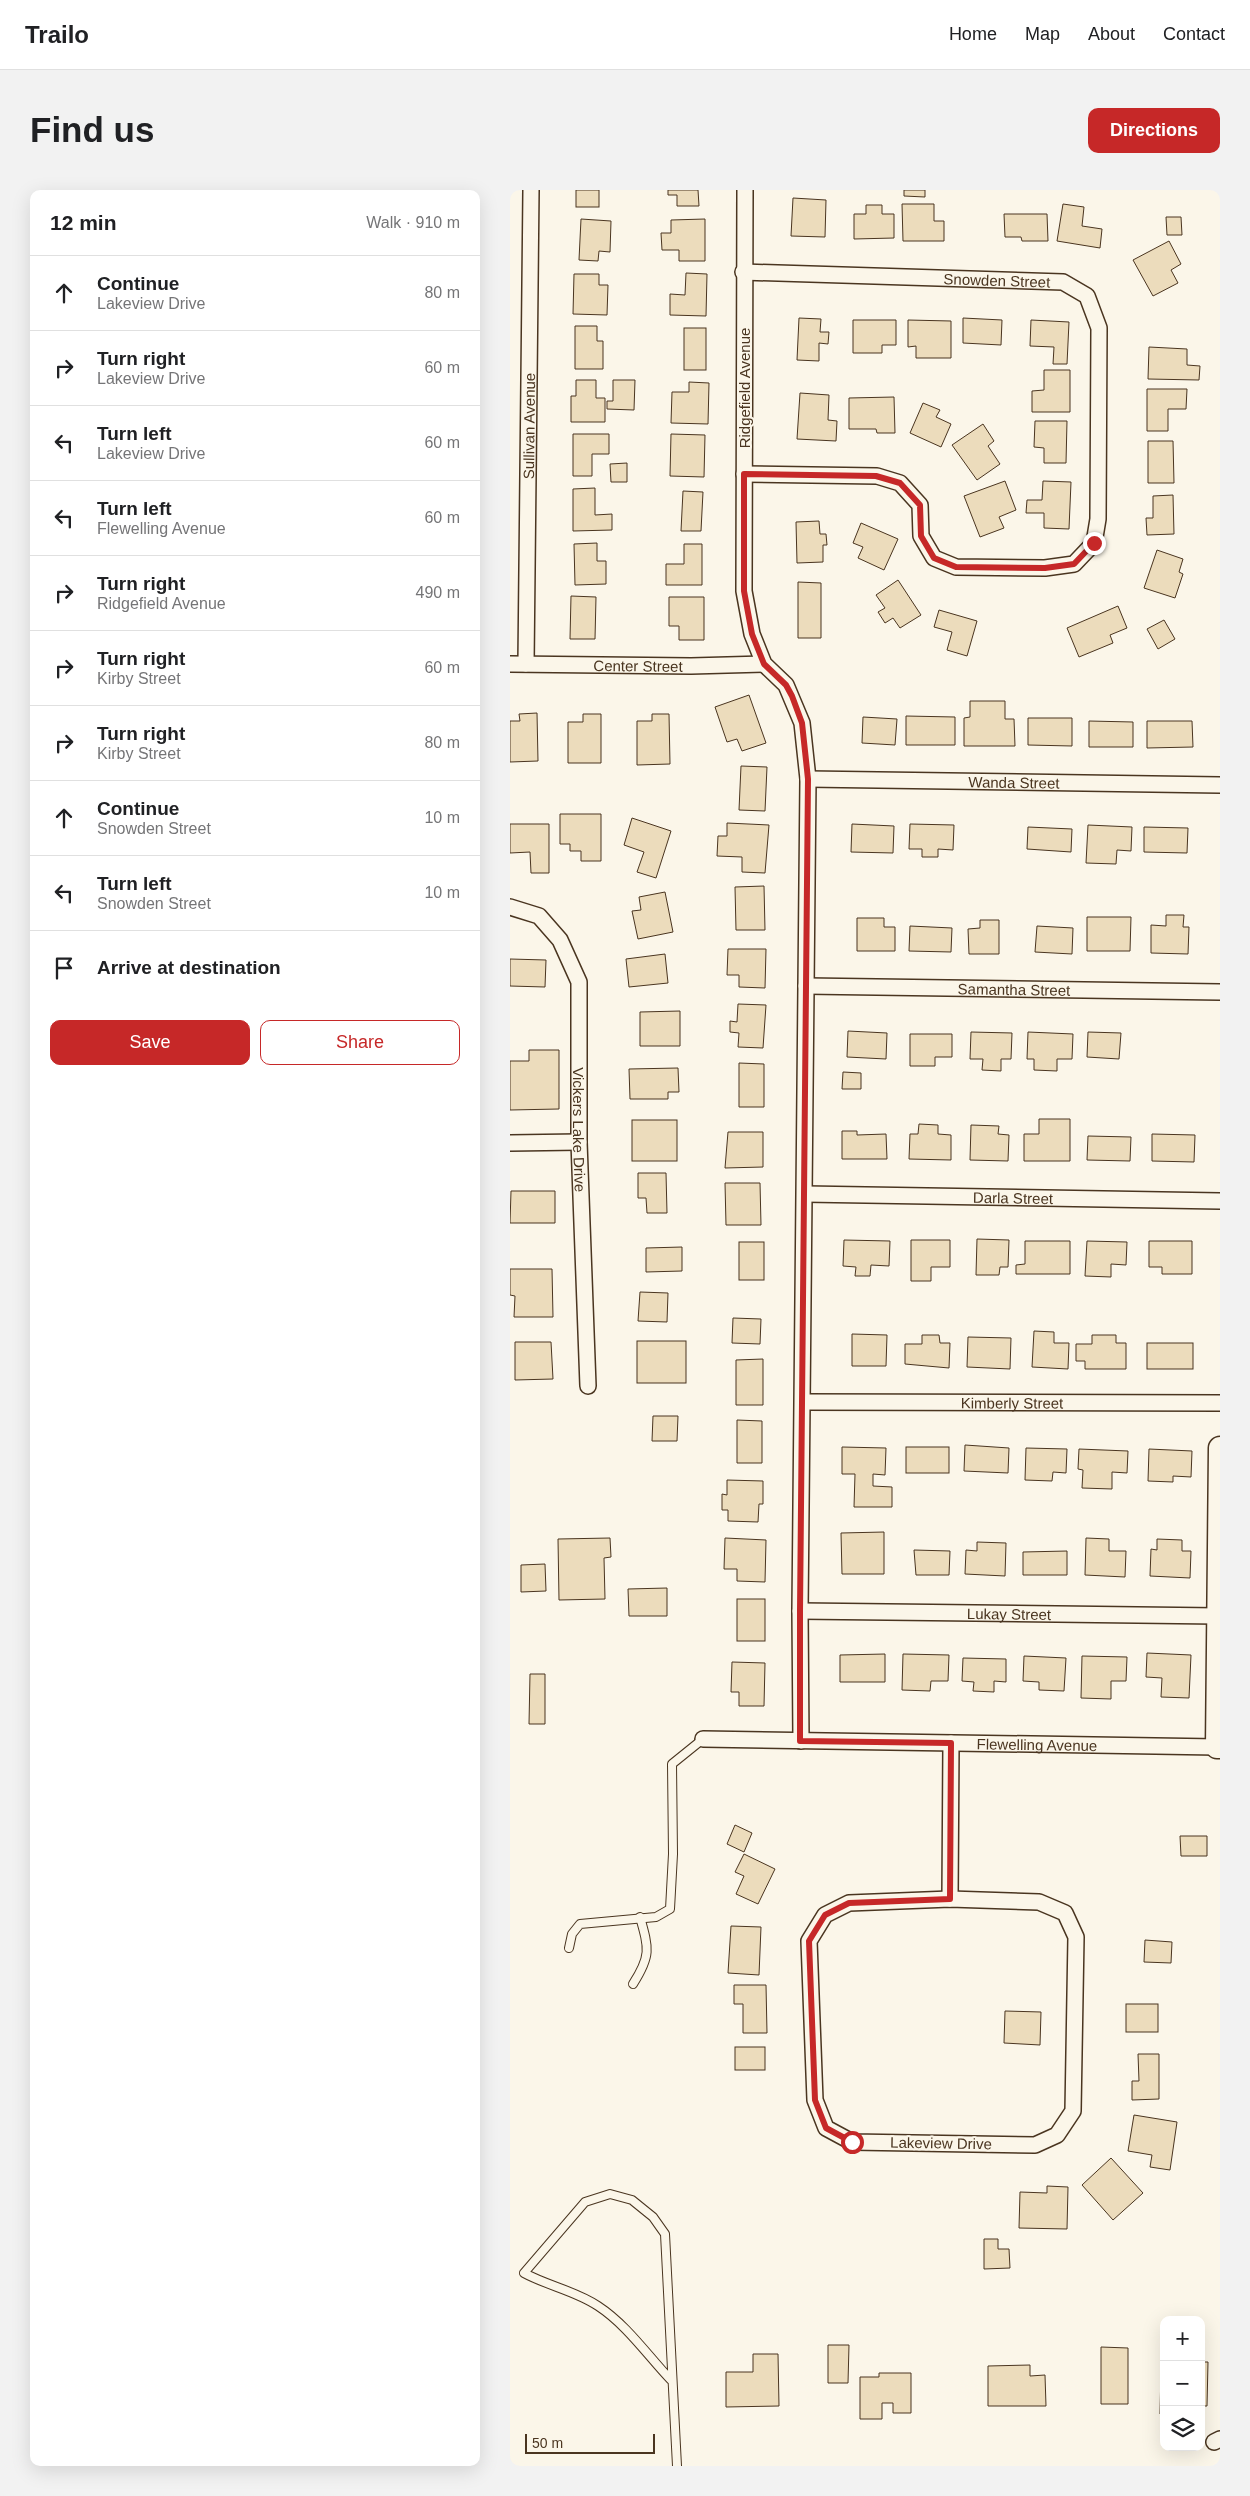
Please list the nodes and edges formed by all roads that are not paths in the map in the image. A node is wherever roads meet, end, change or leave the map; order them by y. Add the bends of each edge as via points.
1 (531, 190) edge
2 (744, 190) edge
3 (743, 272) junction
4 (744, 474) junction
5 (510, 664) edge
6 (526, 664) junction
7 (764, 664) junction
8 (808, 779) junction
9 (1220, 785) edge
10 (510, 907) edge
11 (806, 986) junction
12 (1220, 992) edge
13 (579, 1142) junction
14 (510, 1144) edge
15 (804, 1194) junction
16 (1220, 1201) edge
17 (588, 1386) dead end
18 (803, 1402) junction
19 (1220, 1403) edge
20 (1220, 1448) edge
21 (1219, 1536) edge
22 (800, 1611) junction
23 (1218, 1616) junction
24 (703, 1739) joint
25 (800, 1741) junction
26 (951, 1743) junction
27 (1219, 1747) edge
28 (950, 1899) junction
29 (640, 1918) junction
30 (568, 1948) dead end
31 (633, 1984) dead end
32 (671, 2380) junction
33 (677, 2466) edge

1 - 6 street, Sullivan Avenue
2 - 3 street, Ridgefield Avenue
3 - 4 street, Ridgefield Avenue
3 - 4 street, Snowden Street via 1063,282 1087,296 1099,328 1098,519 1094,543 1074,564 1045,568 956,567 934,558 921,536 920,505 900,483 876,476
4 - 7 street, Ridgefield Avenue via 744,591 752,634
5 - 6 street, Center Street
6 - 7 street, Center Street
7 - 8 street, Ridgefield Avenue via 786,685 792,696 802,723
8 - 9 street, Wanda Street
8 - 11 street, Ridgefield Avenue
10 - 13 street, Vickers Lake Drive via 539,916 560,940 579,982
11 - 12 street, Samantha Street
11 - 15 street, Ridgefield Avenue
13 - 14 street
13 - 17 street, Vickers Lake Drive
15 - 16 street, Darla Street
15 - 18 street, Ridgefield Avenue
18 - 19 street, Kimberly Street
18 - 22 street, Ridgefield Avenue
20 - 21 street
21 - 23 street
22 - 23 street, Lukay Street
22 - 25 street, Ridgefield Avenue
23 - 27 street
24 - 25 street, Flewelling Avenue
24 - 29 lane via 672,1764 670,1909 656,1917
25 - 26 street, Flewelling Avenue
26 - 27 street, Flewelling Avenue
26 - 28 street
28 - 28 street, Lakeview Drive via 849,1903 825,1915 809,1941 815,2100 826,2128 852,2142 1035,2145 1057,2134 1073,2111 1076,1937 1065,1913 1039,1902
29 - 30 lane via 580,1924 572,1934
29 - 31 lane via 646,1940 646,1960
32 - 32 lane via 664,2234 653,2217 632,2200 610,2194 585,2202 524,2273 597,2305 616,2320
32 - 33 lane

